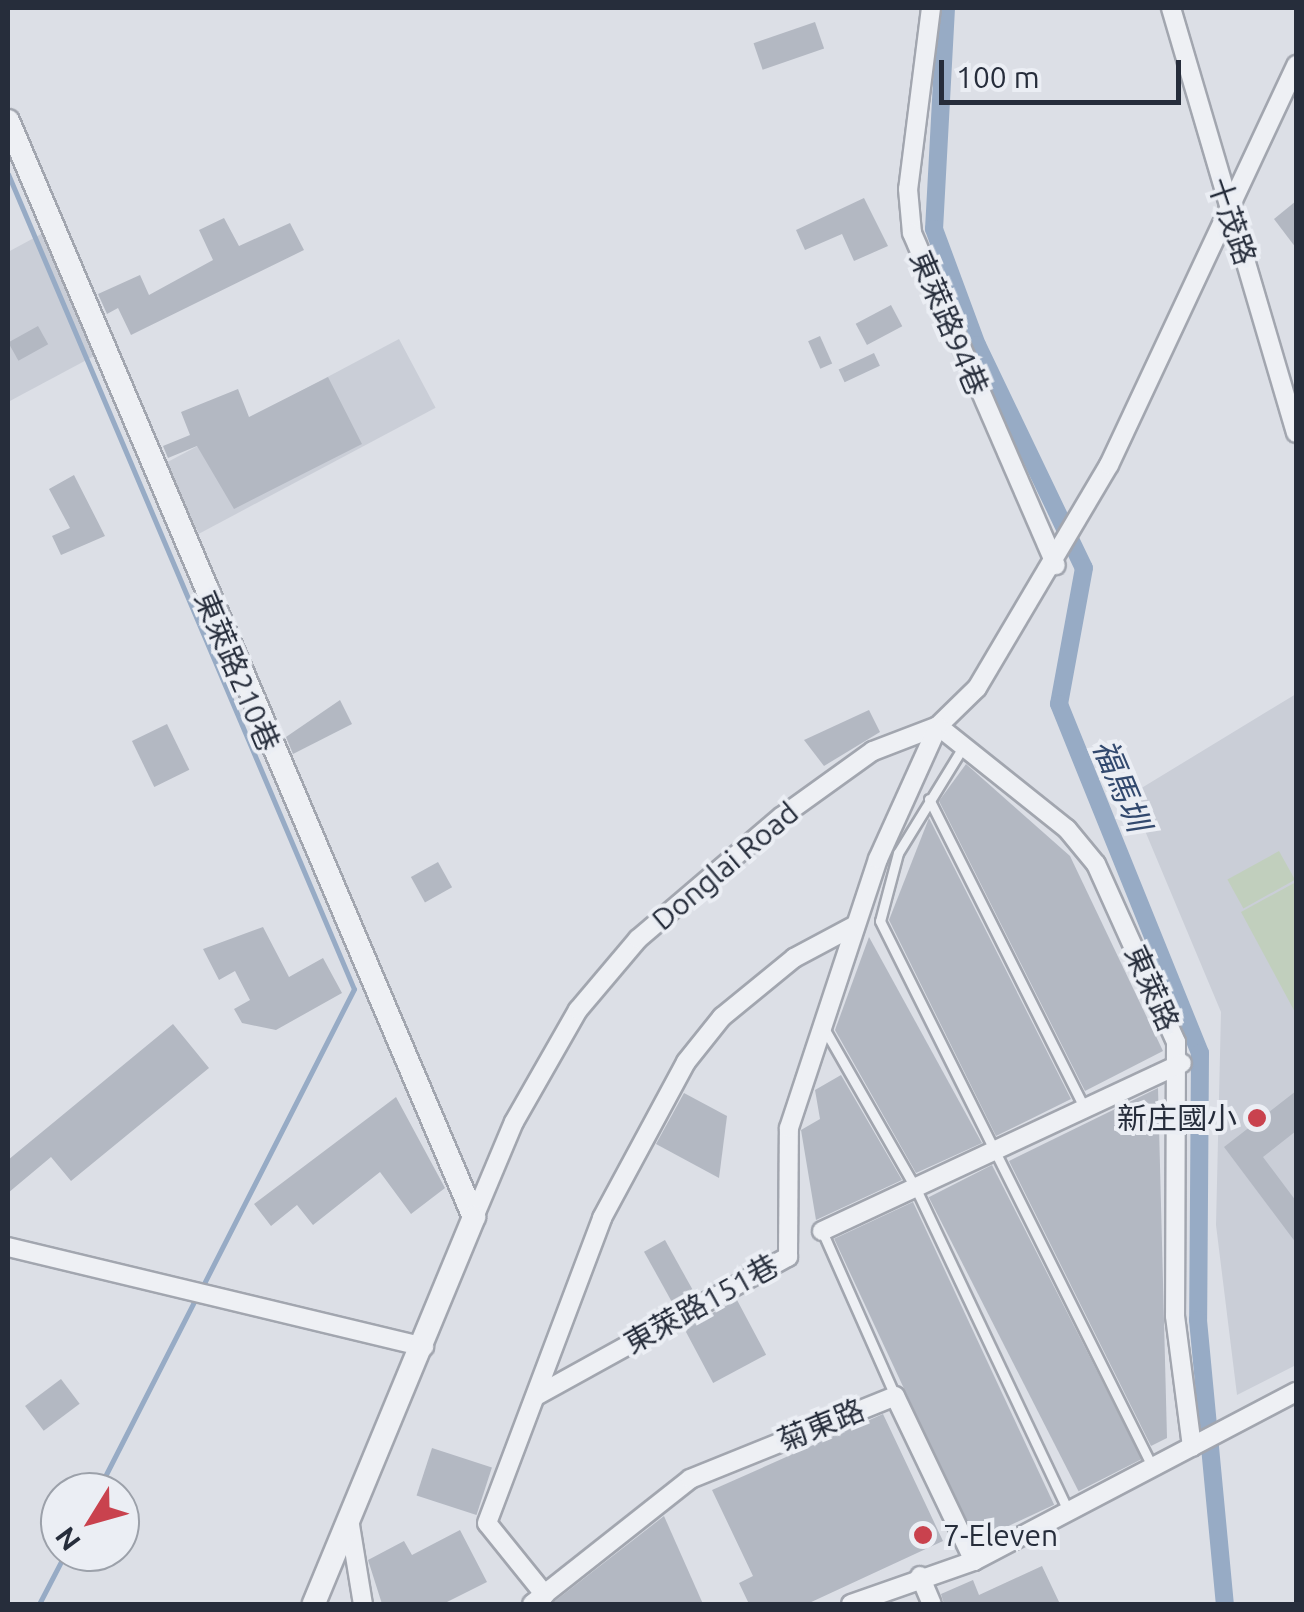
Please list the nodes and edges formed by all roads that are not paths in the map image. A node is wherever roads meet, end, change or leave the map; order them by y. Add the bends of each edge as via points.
1 (931, 8) edge
2 (1171, 8) edge
3 (1296, 64) edge
4 (8, 121) edge
5 (1228, 207) junction
6 (1296, 433) edge
7 (1056, 565) junction
8 (938, 726) junction
9 (963, 746) junction
10 (929, 799) junction
11 (854, 926) junction
12 (825, 1030) junction
13 (1182, 1063) junction
14 (1084, 1109) junction
15 (998, 1150) junction
16 (916, 1190) junction
17 (474, 1218) junction
18 (822, 1232) joint
19 (8, 1247) edge
20 (424, 1347) junction
21 (1296, 1392) edge
22 (536, 1396) junction
23 (895, 1396) junction
24 (1199, 1444) junction
25 (1153, 1469) junction
26 (1069, 1513) junction
27 (350, 1525) junction
28 (974, 1560) junction
29 (920, 1576) junction
30 (538, 1600) edge
31 (314, 1604) edge
32 (363, 1604) edge
33 (851, 1604) edge
34 (932, 1604) edge

1 - 7 street, 東萊路94巷 via 908,190 912,233
2 - 5 street, 十茂路
3 - 5 street, Donglai Road
4 - 17 street, 東萊路210巷
5 - 6 street, 十茂路
5 - 7 street, Donglai Road
7 - 8 street, Donglai Road via 977,688
8 - 9 street, 東萊路
8 - 11 street, 東萊路151巷
8 - 17 street, Donglai Road via 873,751 638,939 578,1010 514,1122
9 - 10 lane
9 - 13 street, 東萊路 via 1068,829 1096,864
10 - 14 lane
10 - 15 lane via 898,853 880,921
11 - 12 street, 東萊路151巷
11 - 22 street via 794,958 686,1062 602,1218
12 - 16 lane
12 - 22 street, 東萊路151巷 via 789,1128 788,1257
13 - 14 street
13 - 24 street, 東萊路 via 1172,1117 1174,1297
14 - 15 street
15 - 16 street
15 - 25 lane
16 - 18 street
16 - 26 lane
17 - 20 street, Donglai Road
18 - 23 lane
19 - 20 street
20 - 27 street, Donglai Road
21 - 24 street
22 - 30 street via 487,1523
23 - 28 street, 菊東路
23 - 30 street, 菊東路 via 690,1478
24 - 25 street
25 - 26 street
26 - 28 street
27 - 31 street, Donglai Road
27 - 32 street
28 - 29 street
29 - 33 street
29 - 34 street

